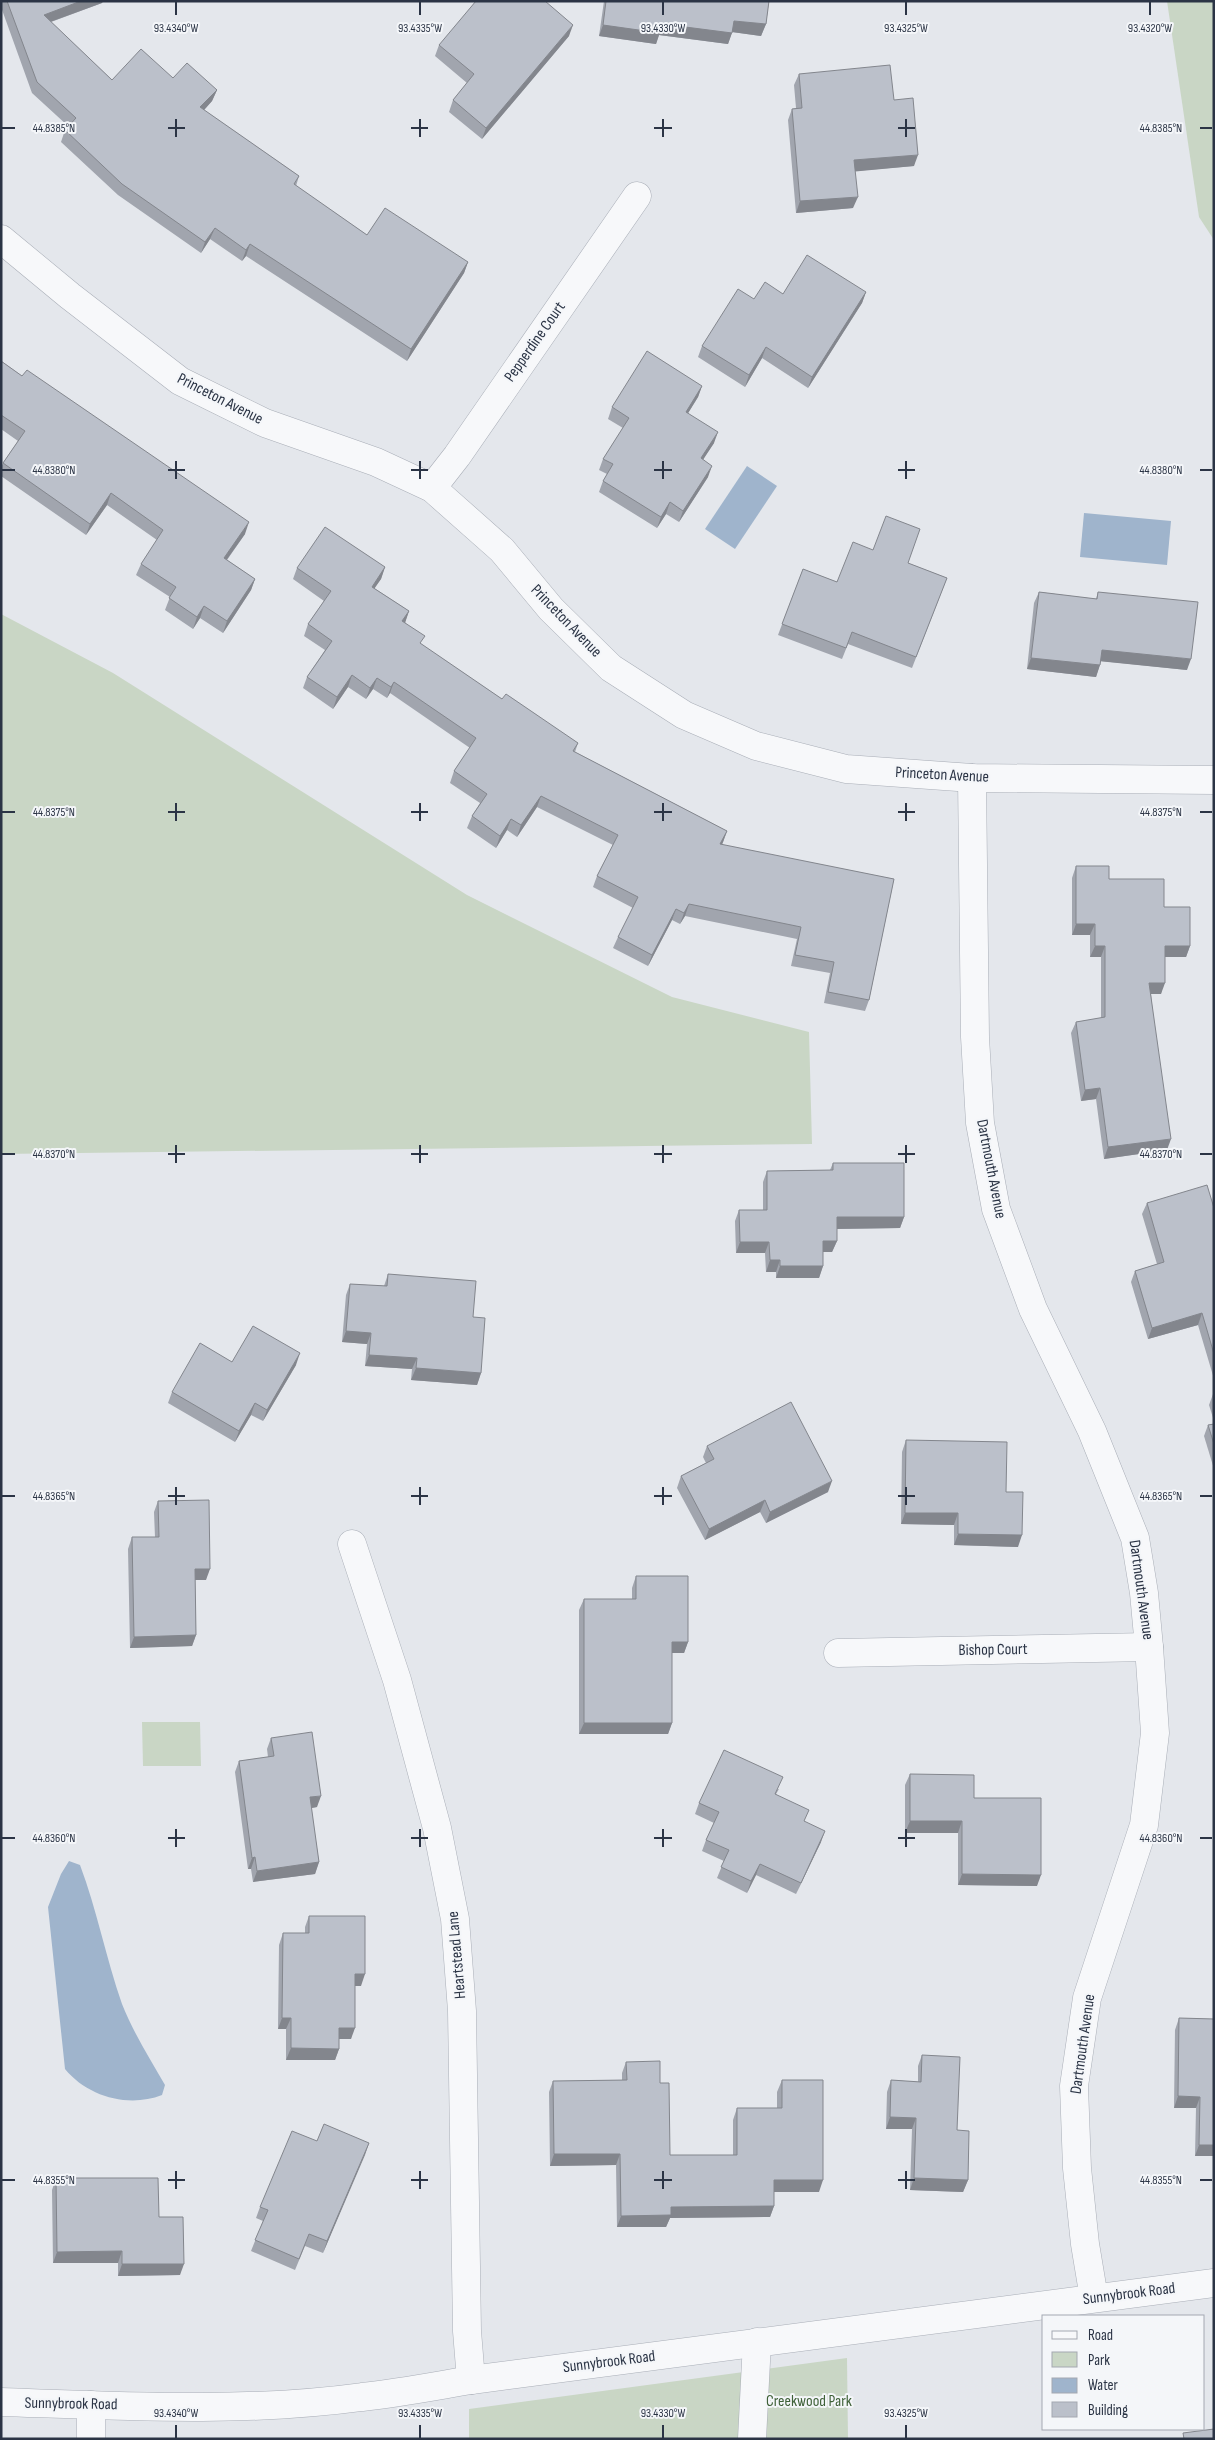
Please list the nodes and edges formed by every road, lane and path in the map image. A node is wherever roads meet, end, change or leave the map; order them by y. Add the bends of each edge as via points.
1 (637, 196) dead end
2 (1, 239) edge
3 (432, 488) junction
4 (972, 778) junction
5 (1214, 780) edge
6 (352, 1544) dead end
7 (1149, 1647) junction
8 (838, 1653) dead end
9 (1214, 2283) edge
10 (1094, 2298) junction
11 (758, 2342) junction
12 (471, 2380) junction
13 (1, 2402) edge
14 (91, 2405) junction
15 (91, 2439) edge
16 (752, 2439) edge

1 - 3 street, Pepperdine Court
2 - 3 street, Princeton Avenue via 180,381 265,423 376,462
3 - 4 street, Princeton Avenue via 502,550 551,609 611,668 684,715 756,746 846,769
4 - 5 street, Princeton Avenue
4 - 7 street, Dartmouth Avenue via 975,1037 980,1123 996,1209 1033,1309 1092,1431 1135,1538
6 - 12 street, Heartstead Lane via 397,1680 437,1828 455,1919 462,2011 467,2331
7 - 8 street, Bishop Court
7 - 10 street, Dartmouth Avenue via 1155,1733 1144,1825 1087,1998 1074,2086 1077,2168
9 - 10 street, Sunnybrook Road
10 - 11 street, Sunnybrook Road
11 - 12 street, Sunnybrook Road
11 - 16 street
12 - 14 street, Sunnybrook Road via 361,2398 269,2404
13 - 14 street, Sunnybrook Road
14 - 15 street

